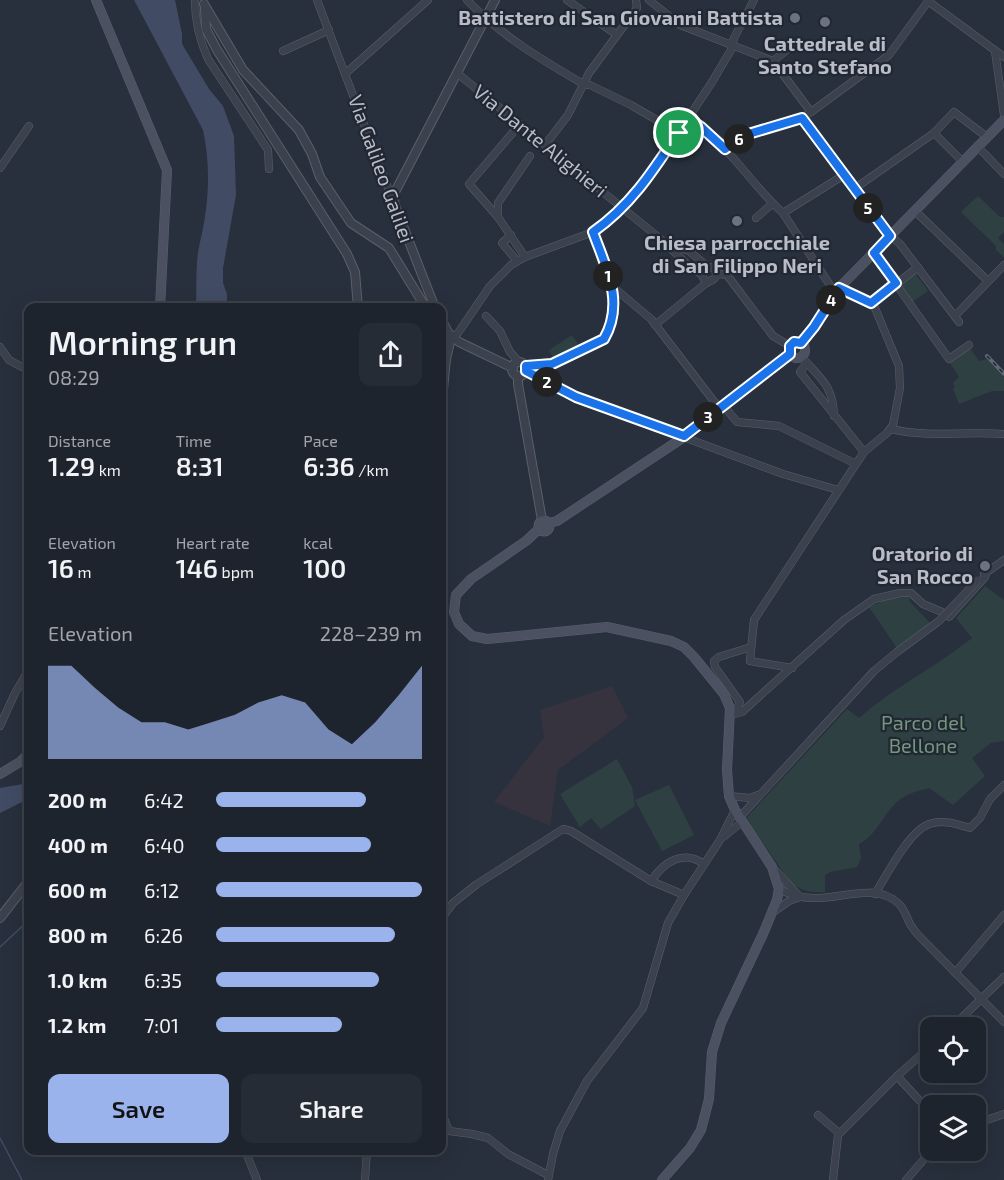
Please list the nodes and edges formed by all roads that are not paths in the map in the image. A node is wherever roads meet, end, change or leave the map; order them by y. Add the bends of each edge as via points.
1 (96, 0) edge
2 (195, 0) edge
3 (317, 0) edge
4 (428, 0) edge
5 (467, 0) edge
6 (495, 0) edge
7 (567, 0) edge
8 (636, 0) edge
9 (650, 0) edge
10 (754, 0) edge
11 (928, 1) edge
12 (204, 2) edge
13 (485, 18) junction
14 (329, 30) junction
15 (617, 35) junction
16 (732, 44) junction
17 (793, 45) dead end
18 (283, 51) dead end
19 (995, 51) junction
20 (1004, 57) edge
21 (773, 61) junction
22 (346, 73) junction
23 (457, 73) junction
24 (585, 85) junction
25 (811, 112) junction
26 (1004, 116) edge
27 (688, 118) junction
28 (802, 118) junction
29 (1004, 120) edge
30 (520, 124) junction
31 (29, 126) dead end
32 (679, 133) junction
33 (934, 133) junction
34 (987, 137) junction
35 (545, 145) junction
36 (977, 146) junction
37 (725, 149) junction
38 (530, 156) dead end
39 (962, 161) junction
40 (0, 168) edge
41 (269, 169) dead end
42 (844, 174) junction
43 (1004, 174) edge
44 (855, 189) junction
45 (394, 203) junction
46 (772, 204) junction
47 (623, 209) junction
48 (914, 210) junction
49 (783, 213) junction
50 (498, 217) junction
51 (756, 218) dead end
52 (593, 232) junction
53 (511, 235) junction
54 (890, 236) junction
55 (663, 241) junction
56 (874, 253) junction
57 (525, 257) junction
58 (517, 261) junction
59 (1004, 266) edge
60 (708, 267) junction
61 (918, 267) junction
62 (692, 269) junction
63 (703, 276) junction
64 (714, 278) junction
65 (988, 281) junction
66 (896, 283) junction
67 (698, 285) junction
68 (613, 287) junction
69 (837, 291) junction
70 (691, 296) junction
71 (160, 303) edge
72 (358, 303) edge
73 (423, 303) edge
74 (433, 303) edge
75 (871, 303) junction
76 (486, 315) dead end
77 (655, 325) junction
78 (446, 328) edge
79 (446, 332) edge
80 (451, 338) junction
81 (801, 343) junction
82 (969, 345) dead end
83 (0, 347) edge
84 (790, 350) junction
85 (446, 359) edge
86 (804, 360) junction
87 (24, 366) edge
88 (520, 369) junction
89 (721, 407) junction
90 (834, 416) junction
91 (891, 429) junction
92 (1004, 434) edge
93 (684, 436) junction
94 (864, 452) junction
95 (856, 464) junction
96 (838, 490) junction
97 (544, 524) junction
98 (1004, 560) edge
99 (987, 571) junction
100 (751, 647) junction
101 (792, 668) junction
102 (24, 678) edge
103 (731, 715) junction
104 (0, 726) edge
105 (24, 758) edge
106 (0, 774) edge
107 (1004, 785) edge
108 (763, 792) junction
109 (729, 796) junction
110 (739, 817) junction
111 (720, 840) junction
112 (704, 864) junction
113 (772, 867) junction
114 (651, 881) junction
115 (24, 887) edge
116 (779, 890) junction
117 (874, 894) junction
118 (684, 895) junction
119 (801, 897) junction
120 (446, 912) edge
121 (772, 913) junction
122 (1004, 915) edge
123 (0, 918) edge
124 (955, 973) junction
125 (1004, 977) edge
126 (980, 999) junction
127 (962, 1017) edge
128 (1004, 1022) edge
129 (920, 1056) edge
130 (897, 1076) junction
131 (920, 1101) edge
132 (1004, 1114) edge
133 (818, 1115) dead end
134 (986, 1120) edge
135 (446, 1125) edge
136 (839, 1133) junction
137 (247, 1155) edge
138 (367, 1155) edge
139 (922, 1161) edge
140 (548, 1178) edge
141 (257, 1180) edge
142 (365, 1180) edge
143 (662, 1180) edge
144 (833, 1180) edge
145 (906, 1180) edge

1 - 71 main road via 167,170
2 - 41 street via 195,20 208,59 268,150
3 - 14 street, Via Galileo Galilei
4 - 22 street
5 - 13 street
6 - 13 street
7 - 15 street
8 - 15 street via 637,8
9 - 16 street via 680,25
10 - 16 street
11 - 19 street
11 - 25 street via 889,55
12 - 72 street via 207,29 217,50 347,254 355,272
12 - 73 street via 243,70 299,130 320,177 351,223 389,248
13 - 23 street
13 - 24 street
14 - 18 street
14 - 22 street, Via Galileo Galilei
15 - 24 street
16 - 21 street
16 - 27 street
17 - 21 street
19 - 20 street
19 - 26 street
21 - 25 street
22 - 45 street, Via Galileo Galilei
23 - 30 street, Via Dante Alighieri
23 - 45 street via 398,185
24 - 32 street via 631,105
24 - 35 street
25 - 28 street
27 - 32 street
27 - 37 street
28 - 37 street via 745,135
28 - 42 street
29 - 34 main road
30 - 35 street, Via Dante Alighieri
30 - 50 street via 469,184
31 - 40 street
32 - 47 street
33 - 34 street via 954,112
33 - 39 street
33 - 44 street
34 - 36 main road
35 - 47 street, Via Dante Alighieri
36 - 39 main road
36 - 43 street
37 - 46 street
38 - 50 street via 498,203
39 - 48 main road
42 - 44 street
42 - 49 street
44 - 54 street
45 - 74 street, Via Galileo Galilei
46 - 49 street
46 - 51 street
47 - 52 street
47 - 55 street, Via Dante Alighieri
48 - 54 main road
48 - 65 street
49 - 69 street
50 - 53 street
52 - 57 street
52 - 68 street
53 - 57 street
53 - 58 street via 502,243
54 - 56 main road
54 - 61 street
55 - 60 street via 689,251
55 - 62 street
56 - 66 street
56 - 69 main road
57 - 58 street
58 - 80 street via 496,278
59 - 65 street
60 - 63 street
60 - 64 street via 714,269
61 - 65 street via 957,319
61 - 66 street
62 - 63 street
62 - 67 street
63 - 64 street via 706,280
63 - 67 street
64 - 70 street
64 - 84 street via 727,275 773,336
66 - 75 street
66 - 82 street via 949,359
67 - 70 street
68 - 77 street
68 - 88 street via 613,314 601,341 552,364
69 - 75 street
69 - 81 main road
70 - 77 street
75 - 91 street via 899,366 900,388
76 - 88 street via 500,331
77 - 89 street
78 - 80 street
79 - 80 street
80 - 85 street
80 - 88 street
81 - 84 main road via 794,342
81 - 86 main road
83 - 87 street via 9,360
84 - 86 main road
84 - 89 main road
86 - 90 street via 831,391
86 - 90 street via 800,372
88 - 93 street via 576,397
88 - 97 street via 518,384
89 - 93 main road
89 - 95 street via 737,422 779,426
90 - 94 street
91 - 92 street via 921,434
91 - 94 street
93 - 96 street via 783,474
93 - 97 main road via 557,521
94 - 95 street
95 - 96 street
96 - 100 street via 754,620
97 - 103 main road via 460,590 454,606 462,629 487,639 607,627 671,641 684,647 724,693
98 - 99 street
99 - 101 street via 949,617 910,593 874,599 844,620
99 - 108 street, bridge via 939,621 874,671
100 - 101 street via 750,661
100 - 103 street via 714,660 740,702
101 - 103 street via 742,712
102 - 104 street
103 - 109 main road
105 - 106 main road
107 - 117 street via 970,828 952,822 927,825 911,838
108 - 109 street via 750,798
108 - 110 street
109 - 110 main road
110 - 111 street
110 - 111 street
110 - 113 main road
111 - 112 street
112 - 114 street via 696,858 679,858 663,866
112 - 118 street
113 - 116 main road
113 - 119 street
114 - 118 street
114 - 120 street via 563,829 477,884
115 - 123 street
116 - 119 street
116 - 121 main road
117 - 119 street
117 - 124 street via 898,902 911,926
118 - 140 street via 665,932 643,1008 580,1092 560,1131
119 - 121 street
121 - 143 main road via 721,1023 712,1052 709,1099 701,1130
122 - 124 street
124 - 126 street
125 - 126 street
126 - 127 street
126 - 128 street
129 - 130 street
130 - 131 street
130 - 136 street
132 - 134 street
133 - 136 street
135 - 140 street via 448,1131 488,1138
136 - 144 street
137 - 141 street
138 - 142 street
139 - 145 street

